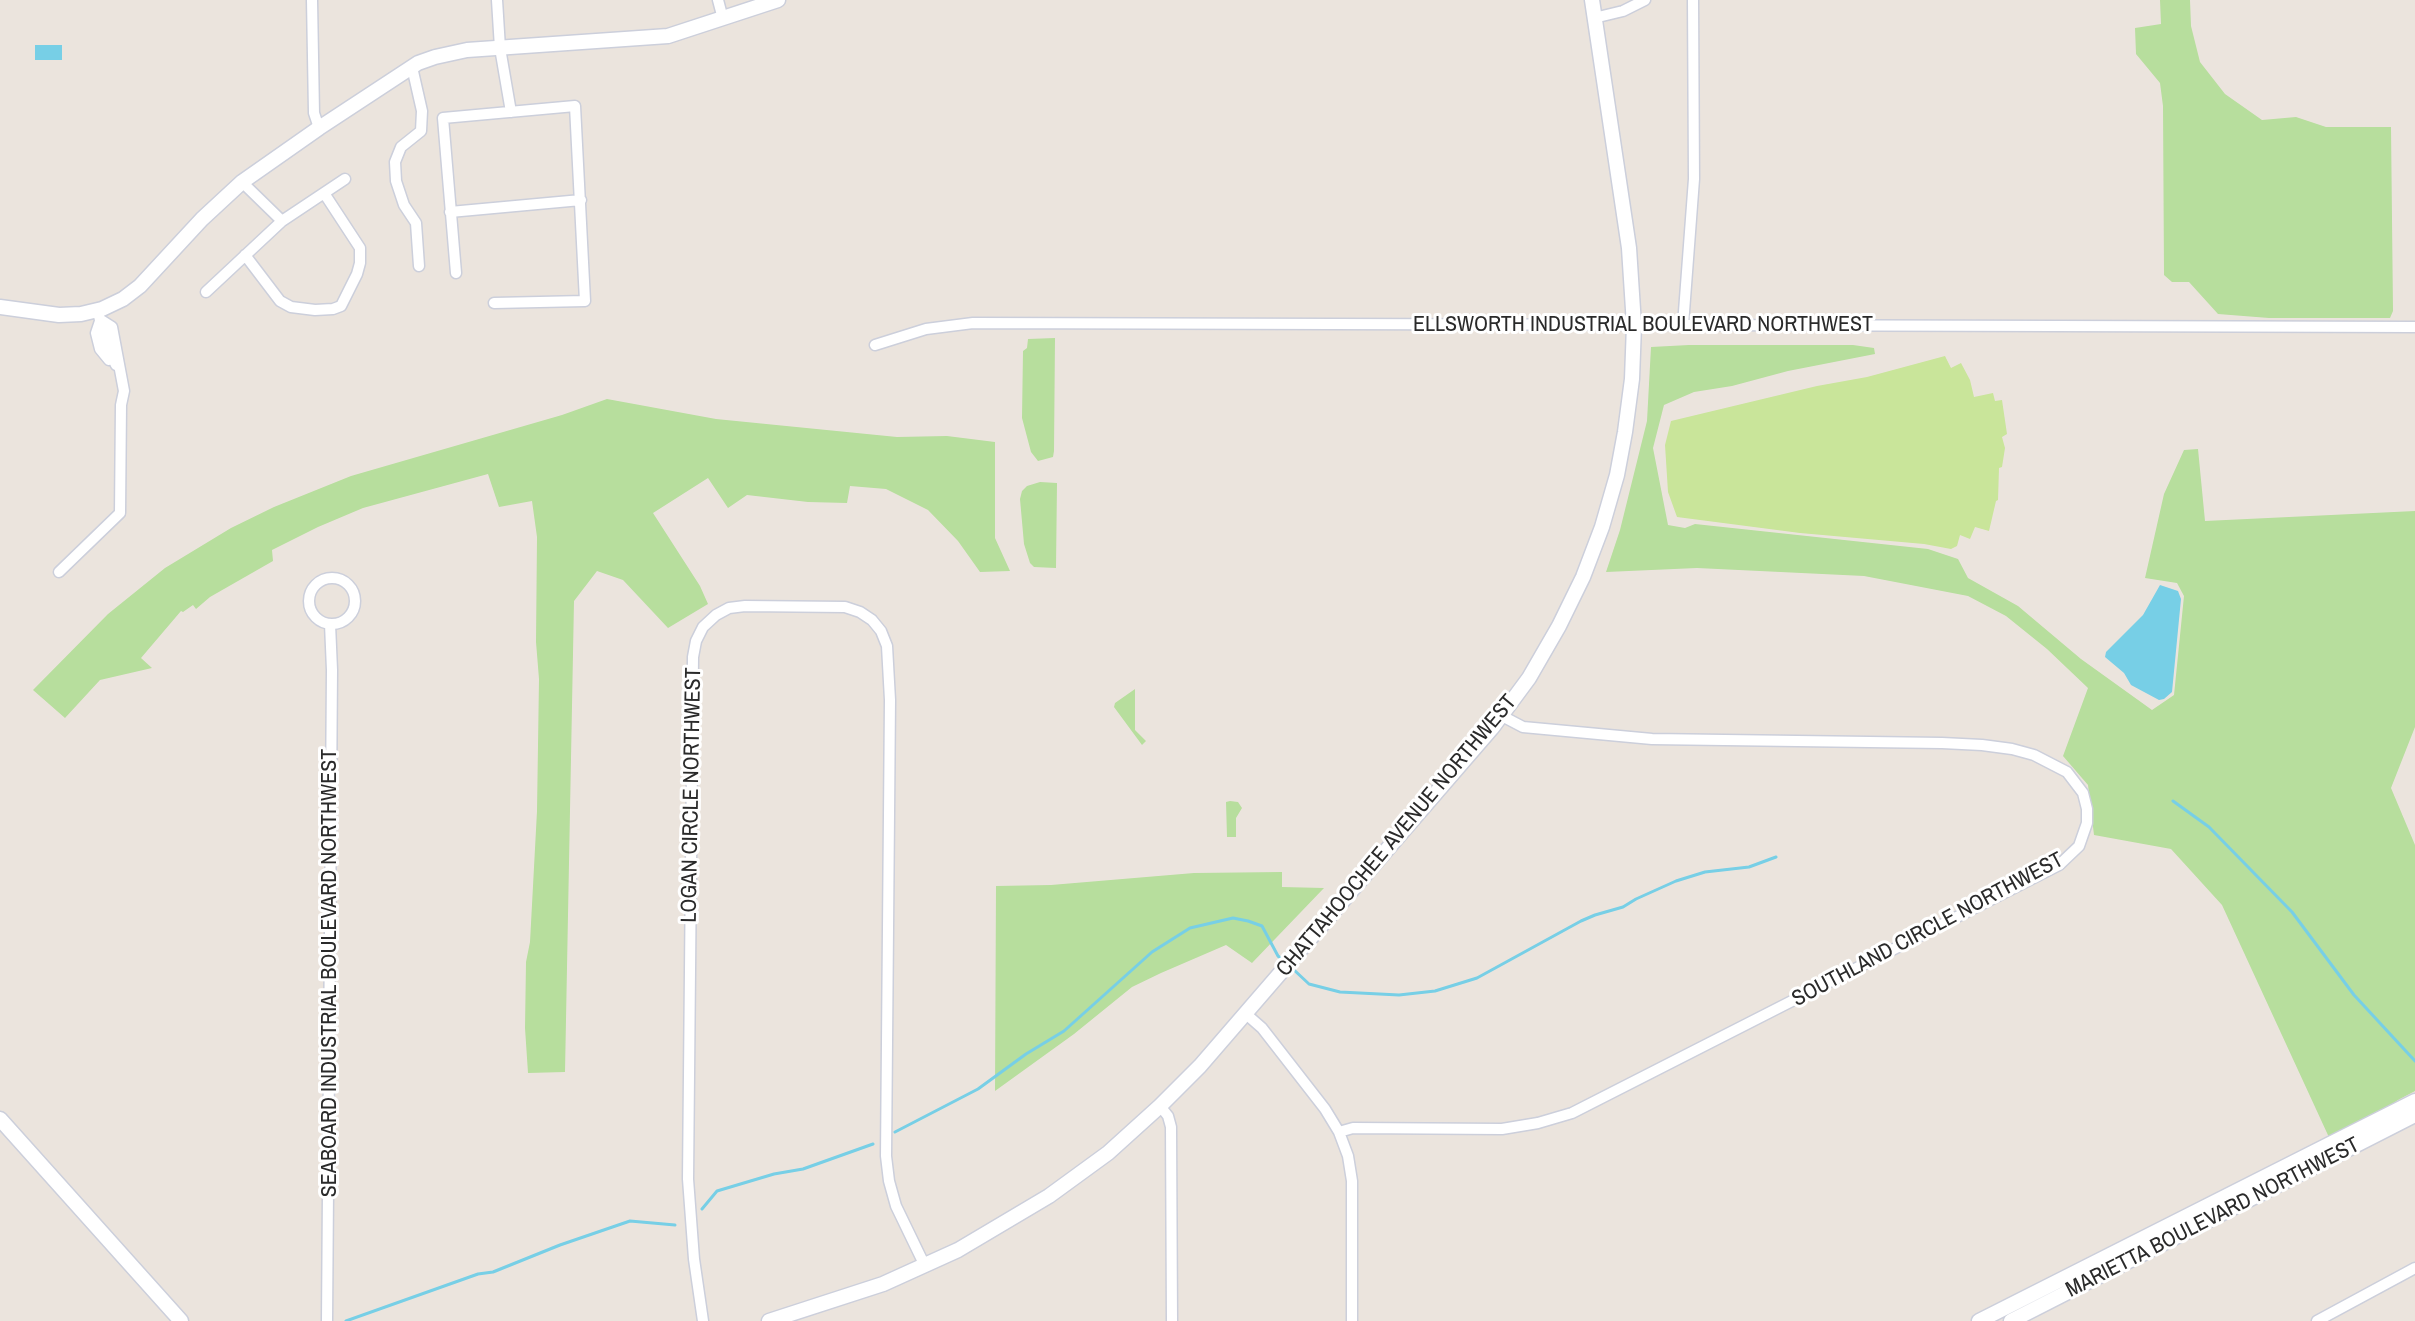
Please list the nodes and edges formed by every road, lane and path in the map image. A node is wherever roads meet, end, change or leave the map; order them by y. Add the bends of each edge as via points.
1 (312, 0) edge
2 (497, 0) edge
3 (718, 0) edge
4 (778, 0) edge
5 (1592, 0) edge
6 (1645, 0) edge
7 (1693, 0) edge
8 (1594, 18) junction
9 (723, 19) junction
10 (500, 48) junction
11 (412, 67) junction
12 (511, 112) junction
13 (319, 128) junction
14 (345, 179) dead end
15 (242, 182) junction
16 (324, 193) junction
17 (581, 200) junction
18 (450, 212) junction
19 (287, 218) junction
20 (245, 255) junction
21 (419, 266) dead end
22 (456, 273) dead end
23 (206, 292) dead end
24 (494, 303) dead end
25 (0, 307) edge
26 (99, 315) junction
27 (1634, 325) junction
28 (1683, 325) junction
29 (2415, 327) edge
30 (875, 345) dead end
31 (121, 374) junction
32 (59, 572) dead end
33 (330, 624) junction
34 (1502, 716) junction
35 (1246, 1014) junction
36 (2415, 1101) edge
37 (1160, 1106) junction
38 (2415, 1115) edge
39 (0, 1119) edge
40 (1339, 1132) junction
41 (925, 1266) junction
42 (2415, 1268) edge
43 (181, 1321) edge
44 (327, 1321) edge
45 (703, 1321) edge
46 (769, 1321) edge
47 (1172, 1321) edge
48 (1352, 1321) edge
49 (1979, 1321) edge
50 (2011, 1321) edge
51 (2317, 1321) edge

1 - 13 street via 314,113
2 - 10 street
3 - 9 street
4 - 9 street
5 - 8 street, CHATTAHOOCHEE AVENUE NORTHWEST
6 - 8 street
7 - 28 street via 1694,179
8 - 27 street, CHATTAHOOCHEE AVENUE NORTHWEST via 1629,248
9 - 10 street via 668,36
10 - 11 street via 452,53
10 - 12 street
11 - 13 street
11 - 21 street via 421,131 401,147 395,162 404,205 416,223
12 - 17 street via 575,106
12 - 18 street via 443,118
13 - 15 street
14 - 16 street
15 - 19 street
15 - 26 street via 140,286
16 - 19 street
16 - 20 street via 360,248 357,274 341,306 291,307 280,301
17 - 18 street
17 - 24 street via 585,301
18 - 22 street
19 - 20 street
20 - 23 street
25 - 26 street
26 - 31 street via 112,327
26 - 31 street via 100,349
27 - 28 street, ELLSWORTH INDUSTRIAL BOULEVARD NORTHWEST
27 - 30 street, ELLSWORTH INDUSTRIAL BOULEVARD NORTHWEST via 973,323 926,329
27 - 34 street, CHATTAHOOCHEE AVENUE NORTHWEST via 1625,432 1602,527 1559,626
28 - 29 street, ELLSWORTH INDUSTRIAL BOULEVARD NORTHWEST
31 - 32 street via 120,513
33 - 33 street via 347,619 354,606 353,591 334,578 314,586 309,600 318,620
33 - 44 street, SEABOARD INDUSTRIAL BOULEVARD NORTHWEST
34 - 35 street, CHATTAHOOCHEE AVENUE NORTHWEST
34 - 40 street, SOUTHLAND CIRCLE NORTHWEST via 1523,727 1652,739 1942,743 2012,749 2057,766 2075,780 2083,793 2087,823 2079,846 2059,865 1572,1113 1502,1129
35 - 37 street, CHATTAHOOCHEE AVENUE NORTHWEST
35 - 40 street
36 - 49 street
37 - 41 street, CHATTAHOOCHEE AVENUE NORTHWEST via 1049,1196
37 - 47 street via 1171,1127
38 - 50 street, MARIETTA BOULEVARD NORTHWEST
39 - 43 street
40 - 48 street via 1352,1181
41 - 45 street, LOGAN CIRCLE NORTHWEST via 896,1206 886,1156 887,646 872,620 845,607 729,608 703,627 693,657 688,1179
41 - 46 street, CHATTAHOOCHEE AVENUE NORTHWEST
42 - 51 street

